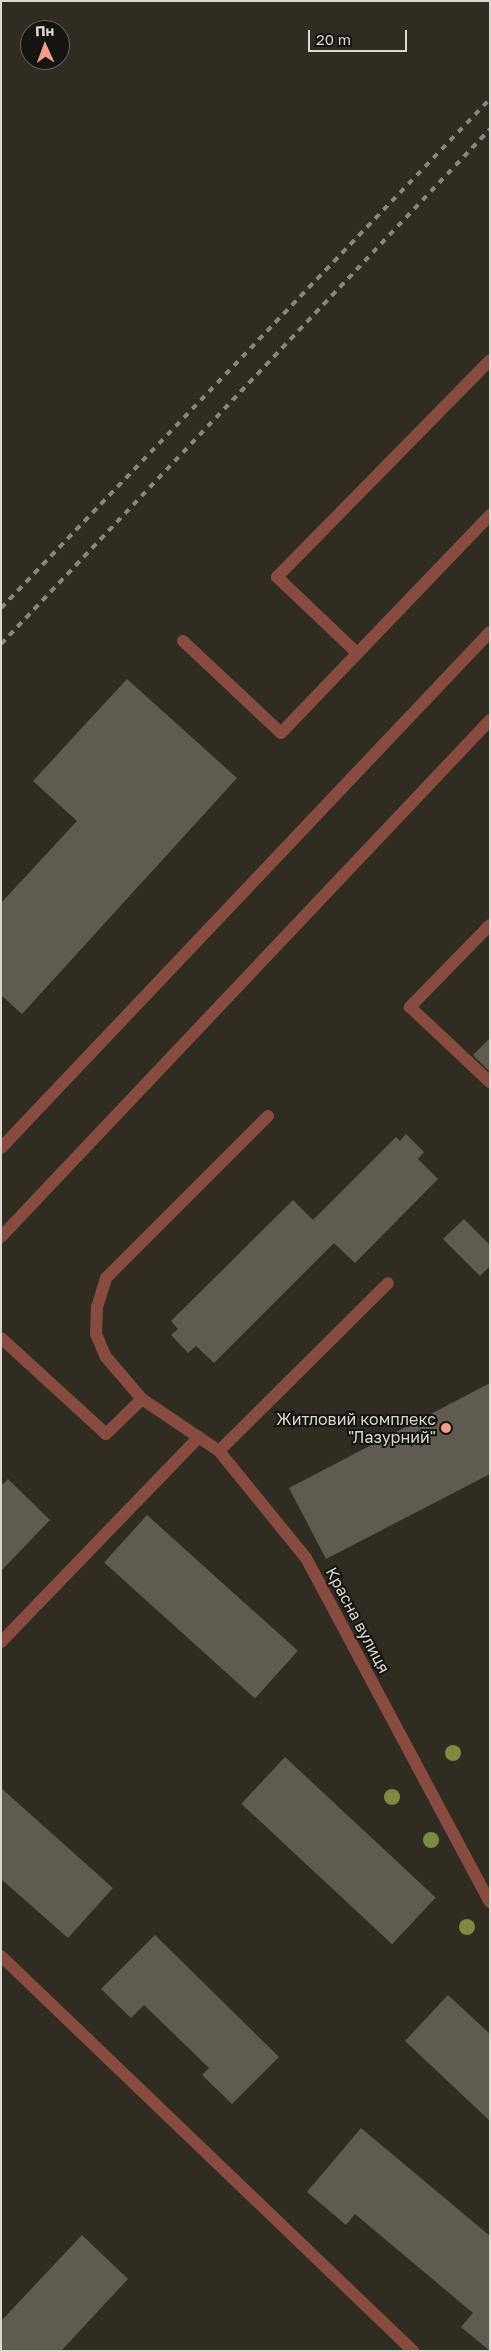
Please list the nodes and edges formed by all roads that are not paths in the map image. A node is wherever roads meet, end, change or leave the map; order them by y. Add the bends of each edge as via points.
1 (490, 360) edge
2 (490, 515) edge
3 (490, 632) edge
4 (183, 641) dead end
5 (356, 652) junction
6 (490, 720) edge
7 (490, 925) edge
8 (490, 1082) edge
9 (268, 1116) dead end
10 (1, 1148) edge
11 (1, 1237) edge
12 (388, 1283) dead end
13 (1, 1338) edge
14 (142, 1399) junction
15 (199, 1437) junction
16 (219, 1451) junction
17 (1, 1642) edge
18 (490, 1902) edge
19 (1, 1956) edge
20 (413, 2351) edge

1 - 5 street via 277,577
2 - 5 street
3 - 10 street
4 - 5 street via 281,733
6 - 11 street
7 - 8 street via 410,1007
9 - 14 street, Красна вулиця via 106,1278 97,1307 96,1334 106,1358
12 - 16 street
13 - 14 street via 106,1434
14 - 15 street, Красна вулиця
15 - 16 street, Красна вулиця
15 - 17 street
16 - 18 street, Красна вулиця via 306,1558
19 - 20 street

